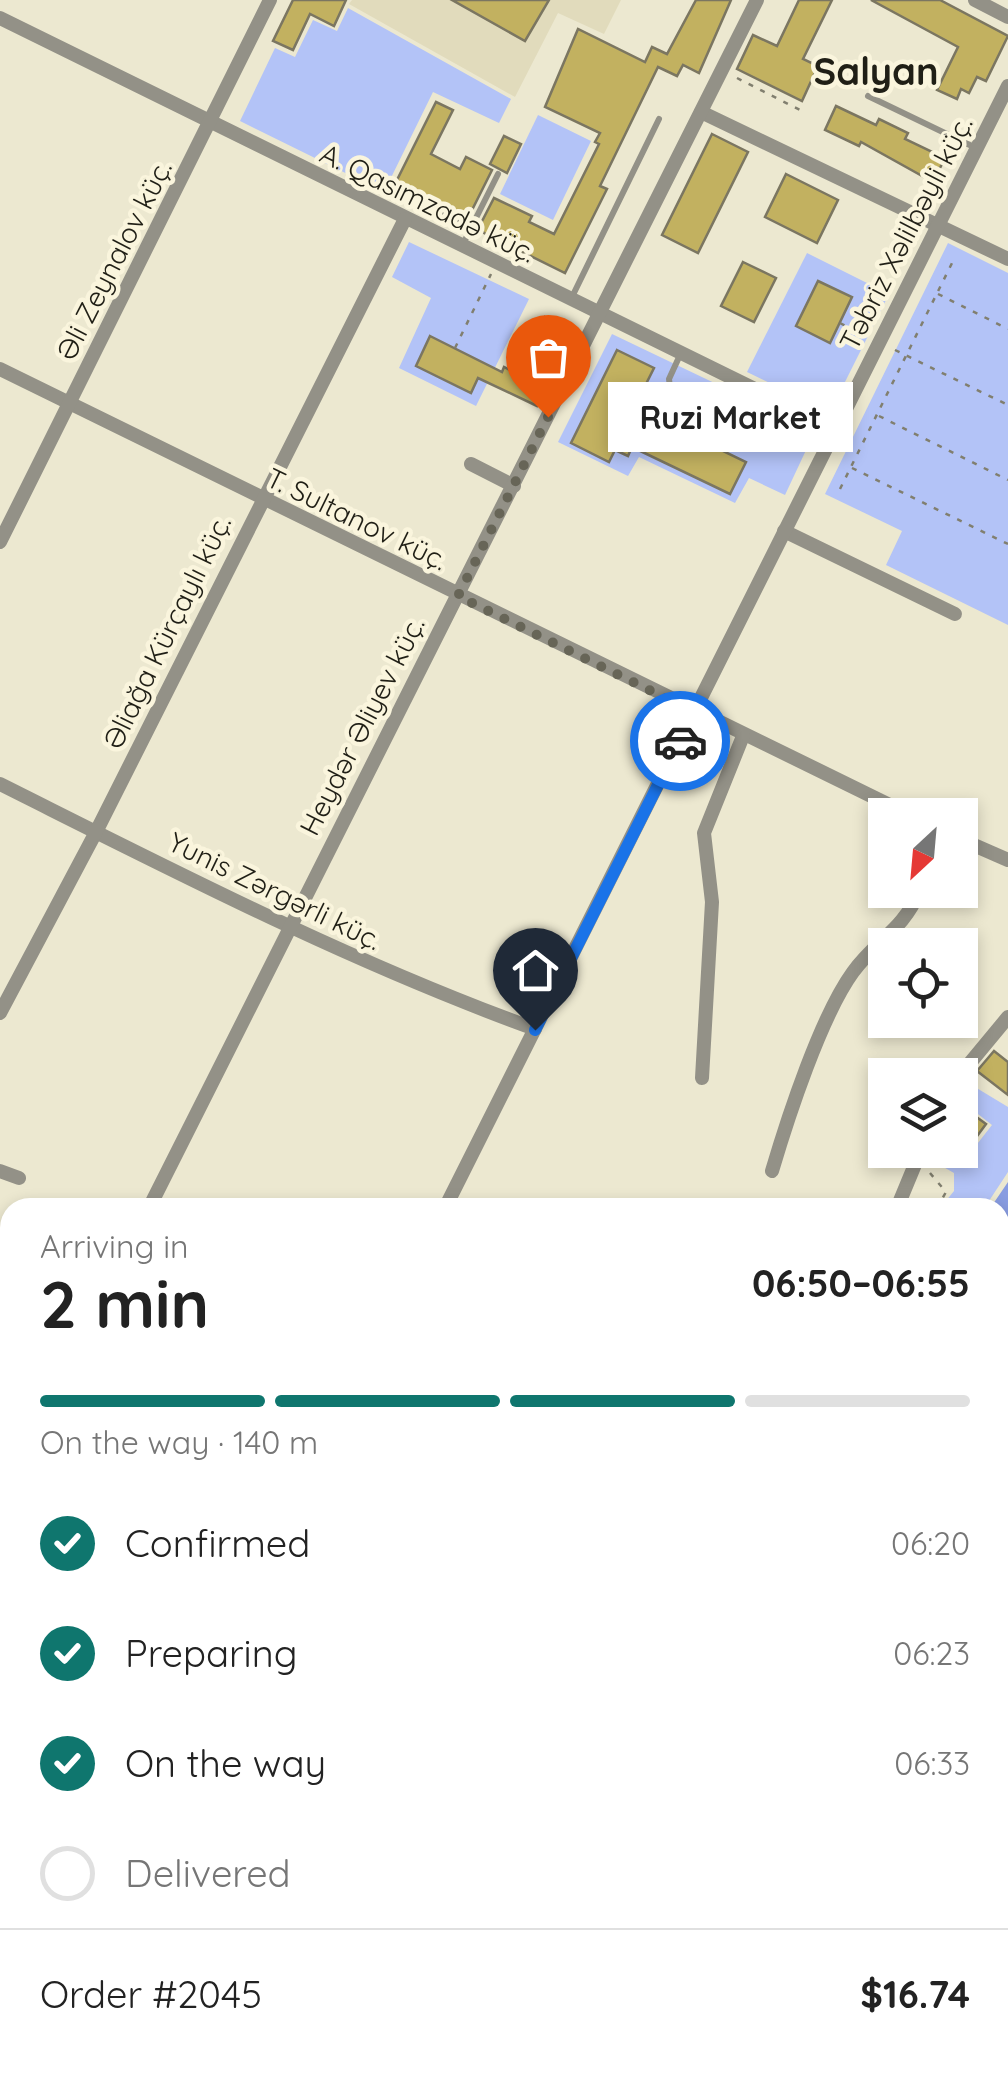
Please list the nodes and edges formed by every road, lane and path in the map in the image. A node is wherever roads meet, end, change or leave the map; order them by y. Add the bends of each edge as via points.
1 (270, 0) edge
2 (757, 0) edge
3 (975, 0) edge
4 (1008, 16) edge
5 (0, 18) edge
6 (722, 70) junction
7 (1008, 86) edge
8 (868, 96) dead end
9 (800, 110) dead end
10 (701, 112) junction
11 (659, 120) dead end
12 (211, 124) junction
13 (977, 148) junction
14 (498, 174) dead end
15 (406, 197) dead end
16 (405, 219) junction
17 (938, 226) junction
18 (470, 230) junction
19 (462, 247) junction
20 (954, 259) dead end
21 (1008, 259) edge
22 (496, 264) junction
23 (937, 294) junction
24 (570, 300) junction
25 (600, 314) junction
26 (840, 323) dead end
27 (1008, 329) edge
28 (880, 342) junction
29 (454, 348) dead end
30 (680, 354) junction
31 (906, 356) junction
32 (0, 370) edge
33 (69, 404) junction
34 (1008, 405) edge
35 (877, 415) junction
36 (739, 421) dead end
37 (836, 429) junction
38 (471, 464) dead end
39 (850, 468) junction
40 (1008, 480) edge
41 (514, 486) junction
42 (840, 490) dead end
43 (260, 500) junction
44 (784, 532) junction
45 (0, 542) edge
46 (1008, 544) edge
47 (458, 596) junction
48 (955, 614) dead end
49 (694, 712) junction
50 (743, 736) junction
51 (0, 784) edge
52 (874, 798) edge
53 (96, 832) junction
54 (978, 847) edge
55 (1008, 860) edge
56 (911, 908) edge
57 (287, 926) junction
58 (0, 1013) edge
59 (1008, 1018) edge
60 (535, 1030) junction
61 (974, 1058) edge
62 (702, 1078) dead end
63 (914, 1168) edge
64 (929, 1168) edge
65 (0, 1170) edge
66 (772, 1171) dead end
67 (18, 1178) dead end
68 (153, 1198) edge
69 (451, 1198) edge
70 (902, 1198) edge
71 (943, 1198) edge

1 - 12 street, Əli Zeynalov küç.
2 - 6 street, Heydər Əliyev küç.
3 - 4 street
5 - 12 street, A. Qasımzadə küç.
6 - 9 path
6 - 10 street, Heydər Əliyev küç.
7 - 13 street, Təbriz Xəlilbəyli küç.
8 - 13 lane
10 - 17 street
10 - 25 street, Heydər Əliyev küç.
11 - 24 lane
12 - 16 street, A. Qasımzadə küç.
12 - 33 street, Əli Zeynalov küç.
13 - 17 street, Təbriz Xəlilbəyli küç.
14 - 18 lane
15 - 18 lane
16 - 19 street, A. Qasımzadə küç.
16 - 43 street, Əliağa Kürçaylı küç.
17 - 21 street
17 - 28 street, Təbriz Xəlilbəyli küç.
18 - 19 lane
19 - 22 street, A. Qasımzadə küç.
20 - 23 path
22 - 24 street, A. Qasımzadə küç.
22 - 29 path
23 - 27 path
23 - 31 path
24 - 25 street, A. Qasımzadə küç.
25 - 30 street, A. Qasımzadə küç.
25 - 41 street, Heydər Əliyev küç.
26 - 28 path
28 - 31 path
28 - 37 street, Təbriz Xəlilbəyli küç.
30 - 36 lane via 670,387
30 - 37 street, A. Qasımzadə küç.
31 - 34 path
31 - 35 path
32 - 33 street, T. Sultanov küç.
33 - 43 street, T. Sultanov küç.
33 - 45 street, Əli Zeynalov küç.
35 - 39 path
35 - 40 path
37 - 44 street, Təbriz Xəlilbəyli küç.
38 - 41 street
39 - 42 path
39 - 46 path
41 - 47 street, Heydər Əliyev küç.
43 - 47 street, T. Sultanov küç.
43 - 53 street, Əliağa Kürçaylı küç.
44 - 48 street
44 - 49 street, Təbriz Xəlilbəyli küç.
47 - 49 street, T. Sultanov küç.
47 - 57 street, Heydər Əliyev küç.
49 - 50 street, T. Sultanov küç.
49 - 60 street, Təbriz Xəlilbəyli küç.
50 - 52 street, T. Sultanov küç.
50 - 62 street via 704,833 712,902
51 - 53 street, Yunis Zərgərli küç.
53 - 57 street, Yunis Zərgərli küç.
53 - 58 street, Əliağa Kürçaylı küç.
54 - 55 street
56 - 66 street via 846,986
57 - 60 street, Yunis Zərgərli küç. via 410,984
57 - 68 street, Heydər Əliyev küç.
59 - 61 street
60 - 69 street, Təbriz Xəlilbəyli küç.
63 - 70 street
64 - 71 path via 942,1182
65 - 67 street

